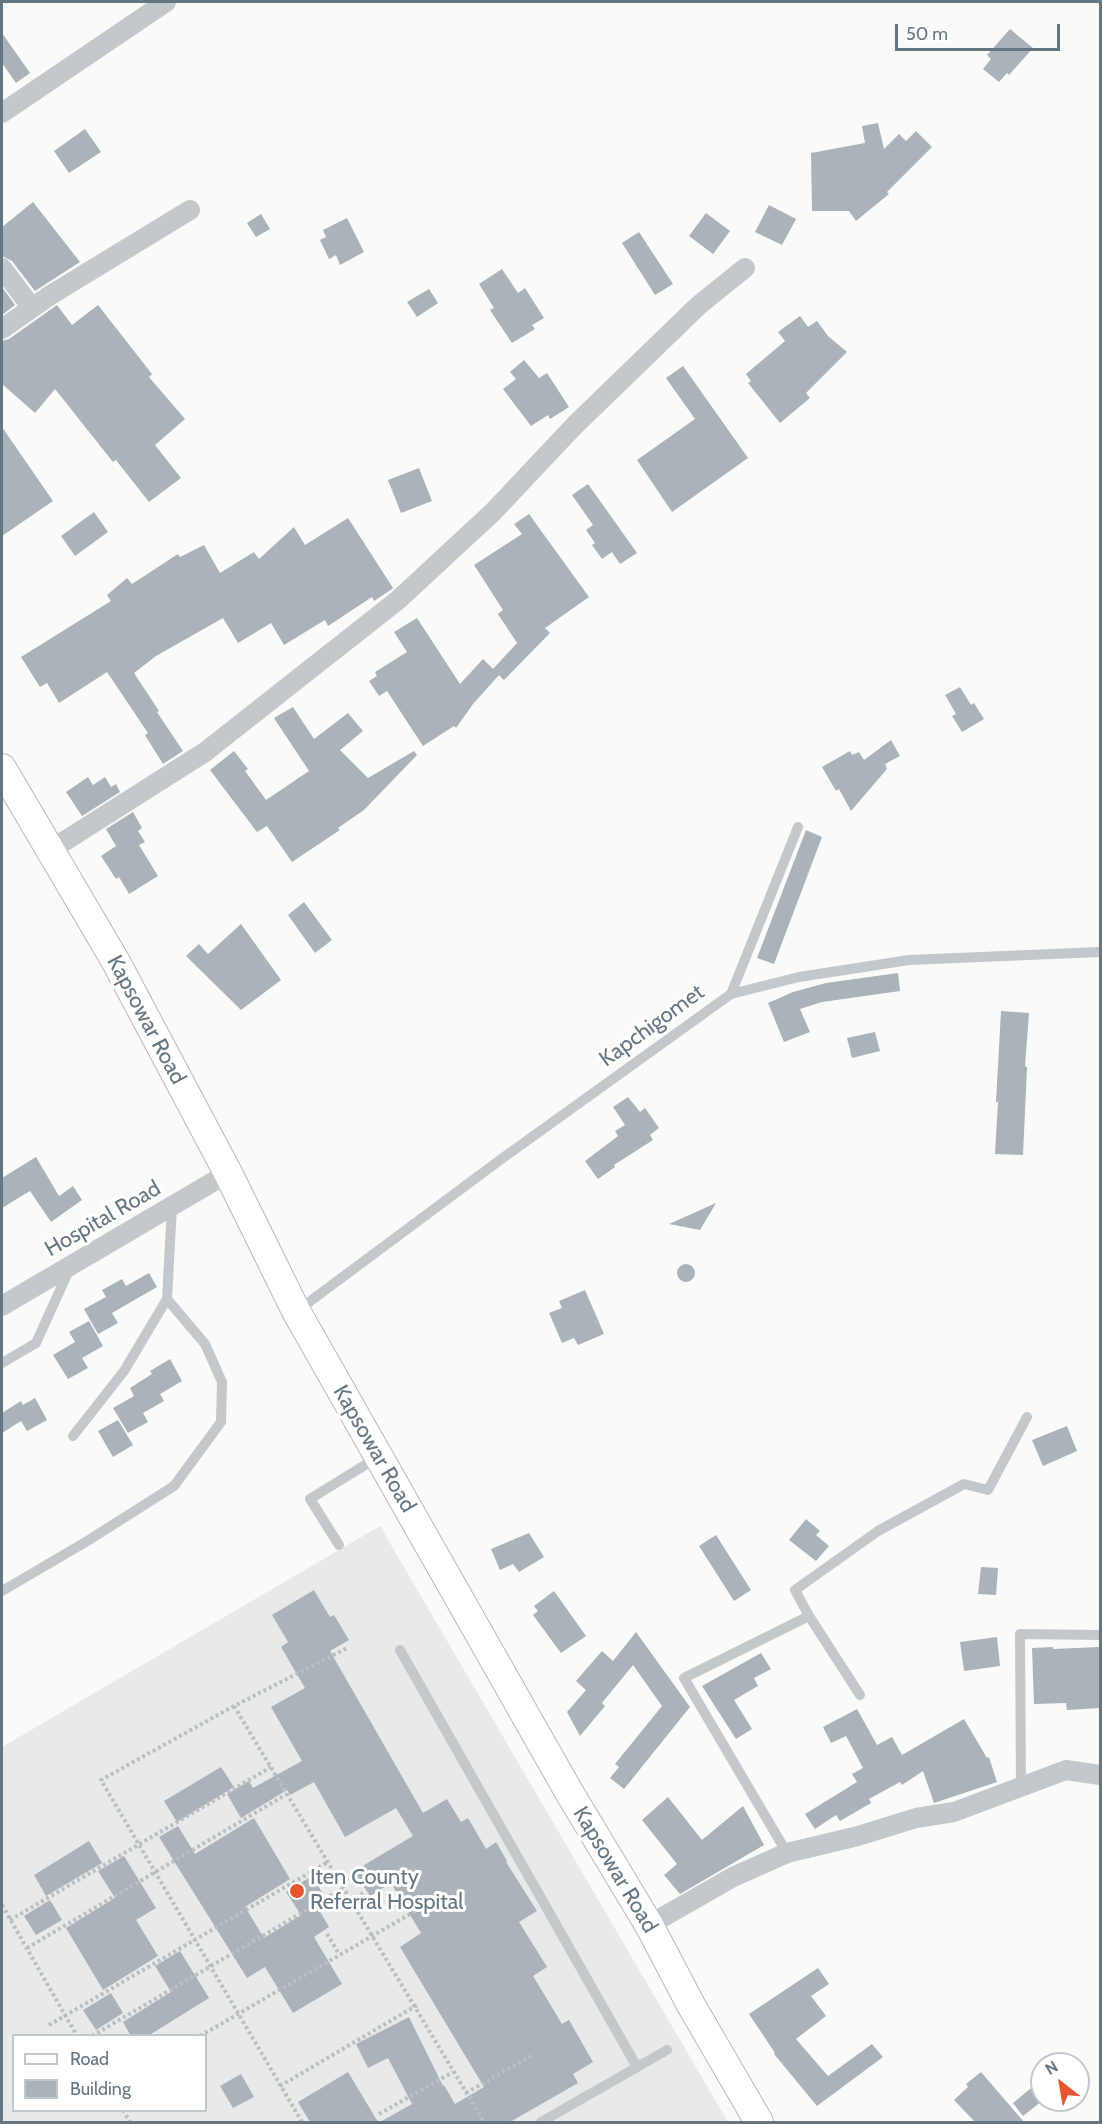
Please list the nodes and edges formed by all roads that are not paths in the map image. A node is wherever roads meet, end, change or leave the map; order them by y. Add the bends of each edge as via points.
1 (166, 2) edge
2 (2, 113) edge
3 (190, 210) dead end
4 (2, 268) edge
5 (745, 268) dead end
6 (32, 308) junction
7 (2, 329) edge
8 (2, 768) edge
9 (798, 826) dead end
10 (49, 851) junction
11 (1101, 952) edge
12 (731, 994) junction
13 (228, 1173) junction
14 (172, 1206) junction
15 (73, 1263) junction
16 (167, 1299) junction
17 (2, 1306) edge
18 (296, 1311) junction
19 (2, 1363) edge
20 (1027, 1417) dead end
21 (73, 1436) dead end
22 (378, 1457) junction
23 (339, 1545) dead end
24 (2, 1591) edge
25 (809, 1616) junction
26 (1101, 1635) edge
27 (400, 1650) dead end
28 (860, 1695) dead end
29 (1101, 1774) edge
30 (1021, 1787) junction
31 (787, 1853) junction
32 (649, 1925) junction
33 (667, 2050) dead end
34 (637, 2067) junction
35 (542, 2122) edge
36 (759, 2122) edge

1 - 2 street
3 - 6 street
4 - 6 street
5 - 10 street via 699,305 575,424 493,512 398,600 205,752
6 - 7 street
8 - 10 main road, Kapsowar Road
9 - 12 lane
10 - 13 main road, Kapsowar Road via 116,962
11 - 12 lane, Kapchigomet via 909,960 800,977
12 - 18 lane, Kapchigomet
13 - 14 street, Hospital Road
13 - 18 main road, Kapsowar Road
14 - 15 street, Hospital Road
14 - 16 lane
15 - 17 street, Hospital Road
15 - 19 lane via 36,1343
16 - 21 lane via 124,1371
16 - 24 lane via 205,1344 222,1382 221,1422 174,1486
18 - 22 main road, Kapsowar Road
20 - 25 lane via 988,1490 963,1484 878,1532 795,1590
22 - 23 lane via 310,1499
22 - 32 main road, Kapsowar Road
25 - 28 lane
25 - 31 lane via 684,1678
26 - 30 lane via 1020,1635
27 - 34 lane
29 - 30 street via 1066,1770
30 - 31 street via 954,1812 916,1818
31 - 32 street via 733,1877
32 - 36 main road, Kapsowar Road
33 - 34 lane
34 - 35 lane

